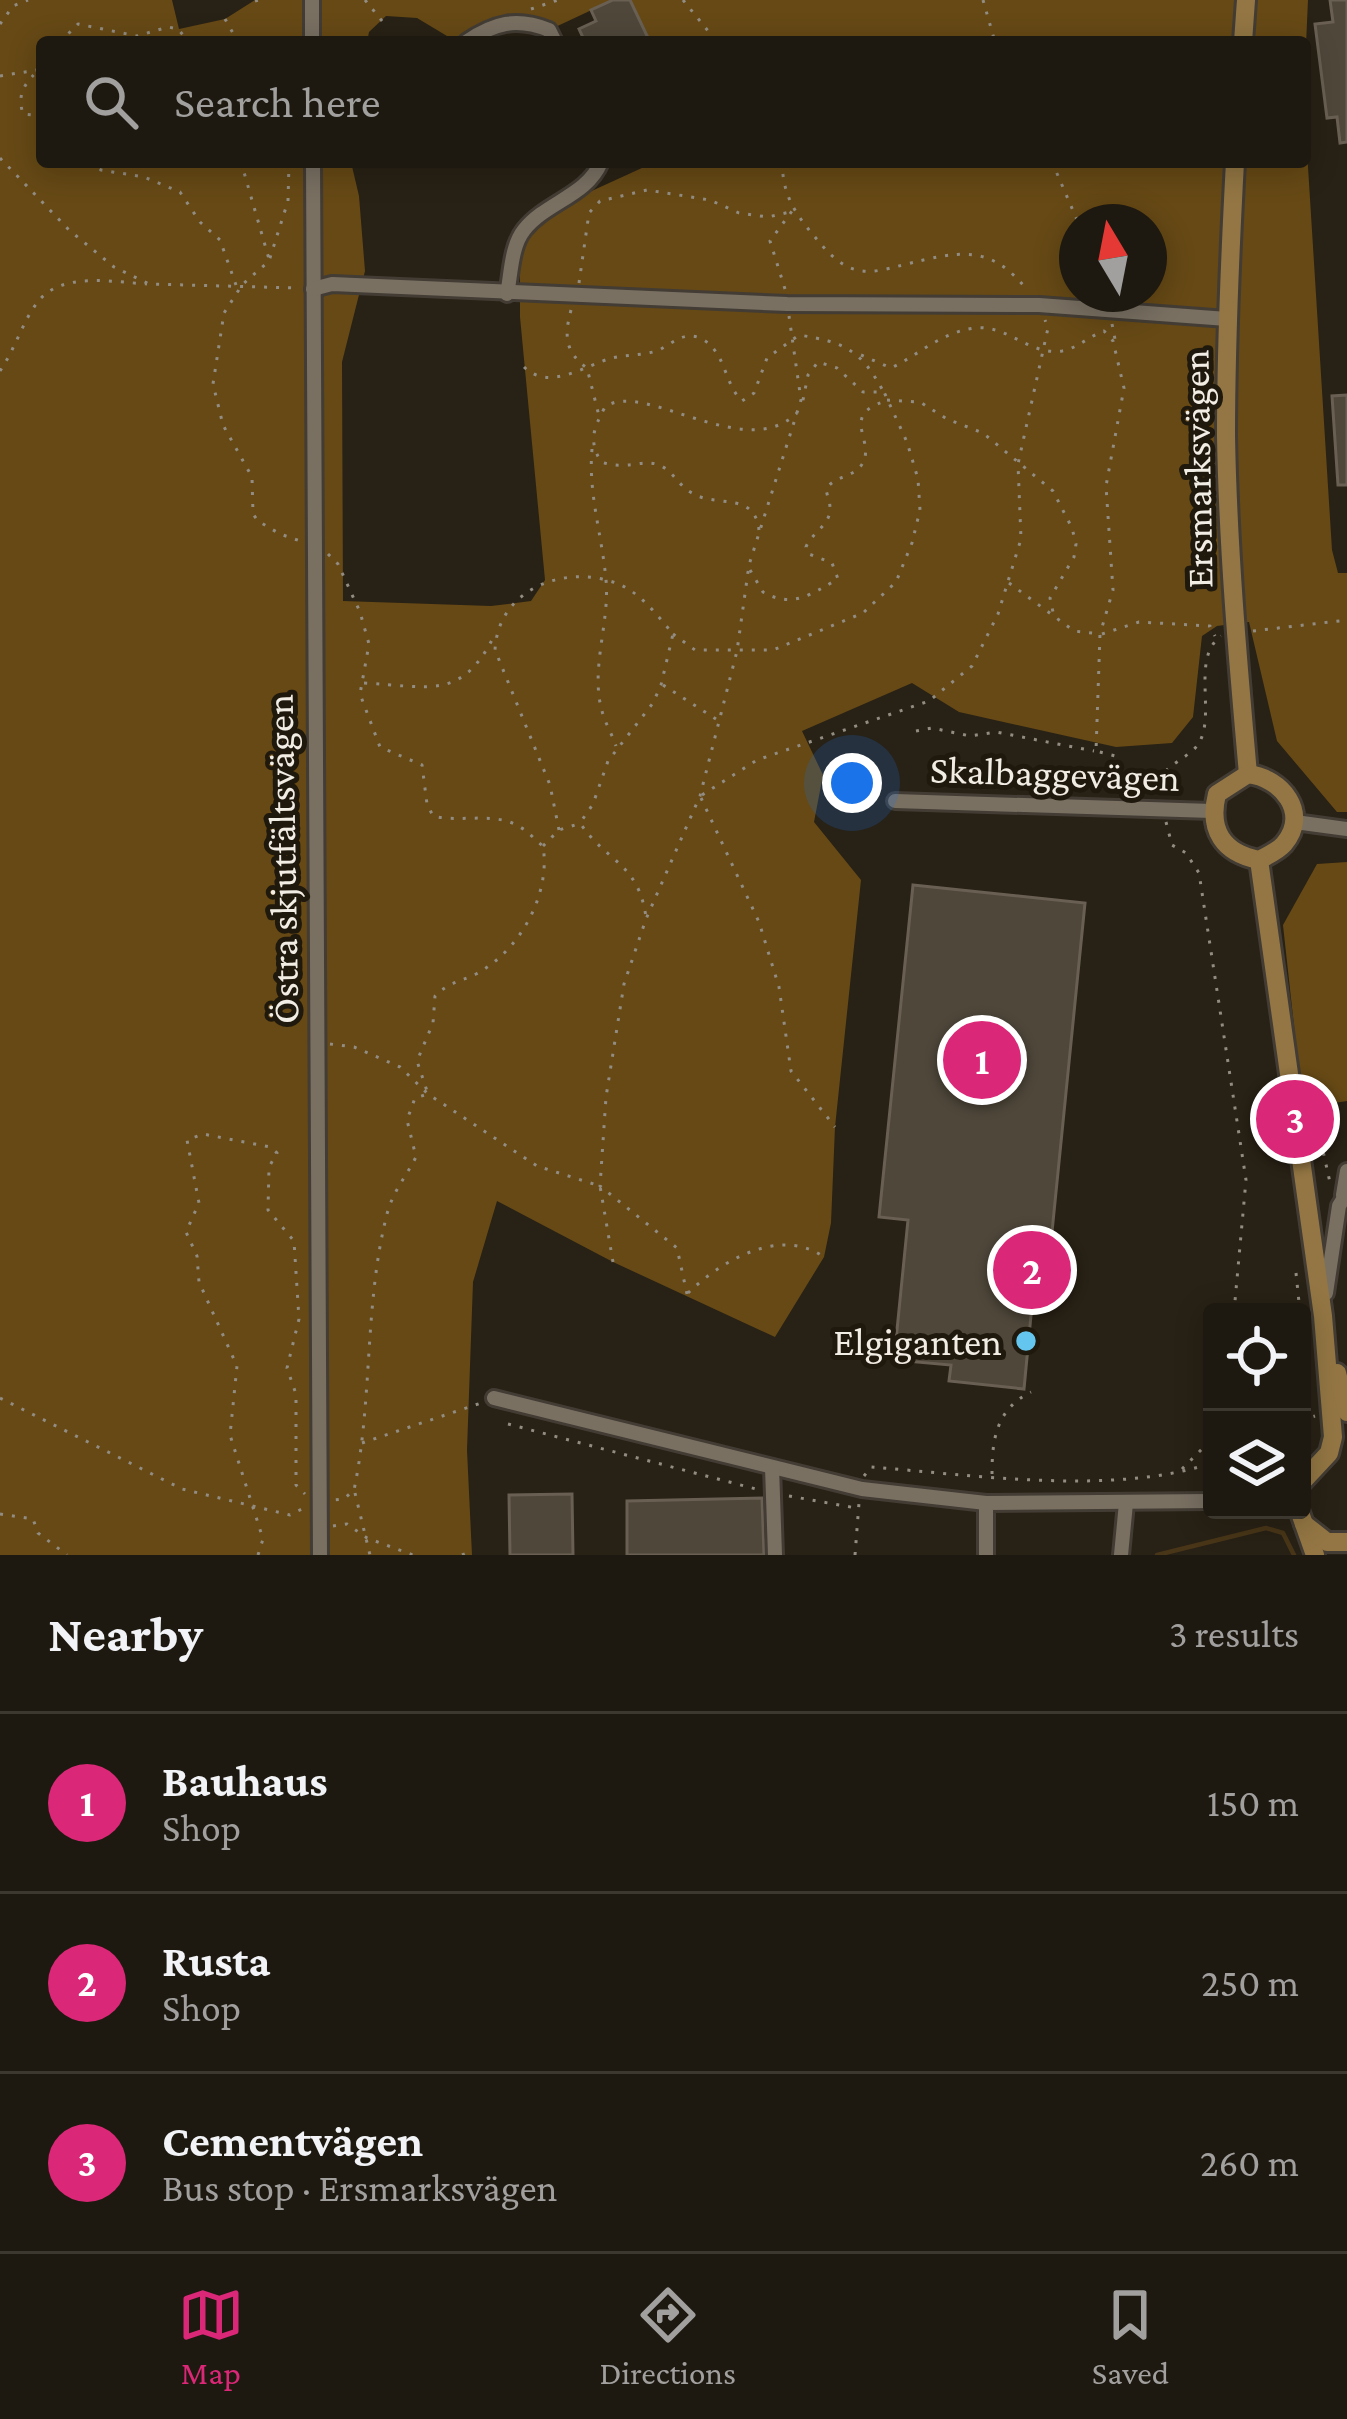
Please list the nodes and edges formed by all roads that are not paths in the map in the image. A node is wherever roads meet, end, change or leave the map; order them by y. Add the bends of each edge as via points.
1 (312, 0) edge
2 (1246, 0) edge
3 (312, 36) edge
4 (475, 36) edge
5 (552, 36) edge
6 (1243, 36) edge
7 (313, 168) edge
8 (599, 168) edge
9 (1235, 168) edge
10 (313, 289) junction
11 (507, 294) junction
12 (1227, 319) junction
13 (1248, 774) junction
14 (895, 801) dead end
15 (1212, 812) junction
16 (1295, 822) junction
17 (1347, 829) edge
18 (1259, 860) junction
19 (1347, 1171) edge
20 (1345, 1194) edge
21 (1323, 1316) junction
22 (494, 1398) road end
23 (1347, 1412) edge
24 (1347, 1462) edge
25 (772, 1468) junction
26 (1311, 1471) edge
27 (1311, 1474) edge
28 (1203, 1501) edge
29 (986, 1503) junction
30 (1126, 1503) junction
31 (1300, 1519) edge
32 (1303, 1519) edge
33 (1347, 1542) edge
34 (320, 1555) edge
35 (775, 1555) edge
36 (986, 1555) edge
37 (1121, 1555) edge
38 (1315, 1555) edge

1 - 3 street
2 - 6 main road
4 - 5 street via 513,22
7 - 10 street, Östra skjutfältsvägen
8 - 11 street via 523,231
9 - 12 main road, Ersmarksvägen
10 - 11 street
10 - 34 street, Östra skjutfältsvägen
11 - 12 street via 1039,305
12 - 13 main road, Ersmarksvägen via 1231,578
13 - 15 main road via 1216,794
13 - 16 main road via 1281,787
14 - 15 street, Skalbaggevägen
15 - 18 main road via 1236,856
16 - 17 street
16 - 18 main road via 1283,845
18 - 21 main road
19 - 20 street
20 - 21 street
21 - 23 main road
21 - 26 main road via 1333,1436
22 - 25 street
24 - 27 main road
25 - 29 street via 862,1489
25 - 35 street
28 - 30 street
29 - 30 street
29 - 36 street
30 - 37 street
31 - 38 main road
32 - 33 main road via 1327,1542

